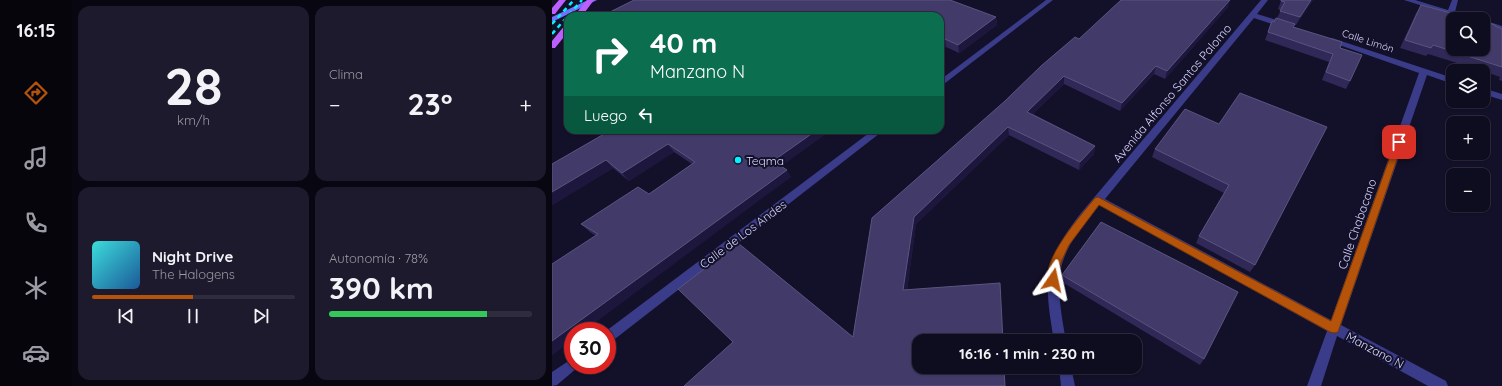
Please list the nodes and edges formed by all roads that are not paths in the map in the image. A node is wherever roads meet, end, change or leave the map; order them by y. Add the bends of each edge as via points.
1 (563, 0) edge
2 (1050, 0) edge
3 (1265, 0) edge
4 (1407, 0) edge
5 (1455, 0) edge
6 (591, 1) edge
7 (552, 12) edge
8 (568, 12) edge
9 (581, 12) edge
10 (1448, 12) edge
11 (1451, 12) edge
12 (564, 14) edge
13 (1253, 15) junction
14 (552, 20) edge
15 (1490, 24) edge
16 (1502, 28) edge
17 (1298, 29) edge
18 (564, 32) edge
19 (1320, 37) edge
20 (552, 46) edge
21 (1424, 71) junction
22 (1446, 79) edge
23 (944, 81) edge
24 (1490, 93) edge
25 (1502, 97) edge
26 (875, 134) edge
27 (1098, 200) junction
28 (1334, 328) junction
29 (616, 331) edge
30 (1059, 334) edge
31 (564, 371) edge
32 (1066, 374) edge
33 (552, 380) edge
34 (1068, 386) edge
35 (1314, 386) edge
36 (1441, 386) edge

1 - 7 main road
2 - 23 street
3 - 13 street, Avenida Alfonso Santos Palomo
4 - 10 street
5 - 11 street
6 - 8 main road
6 - 9 main road
12 - 14 main road
13 - 17 street
13 - 27 street, Avenida Alfonso Santos Palomo
15 - 16 street
18 - 20 main road
19 - 21 street, Calle Limón
21 - 22 street, Calle Limón
21 - 28 street, Calle Chabacano
24 - 25 street
26 - 29 street, Calle de Los Andes
27 - 28 street, Manzano N
27 - 30 street, Avenida Alfonso Santos Palomo via 1066,242 1057,260 1053,280
28 - 35 street, Calle Chabacano
28 - 36 street, Manzano N
31 - 33 street
32 - 34 street

